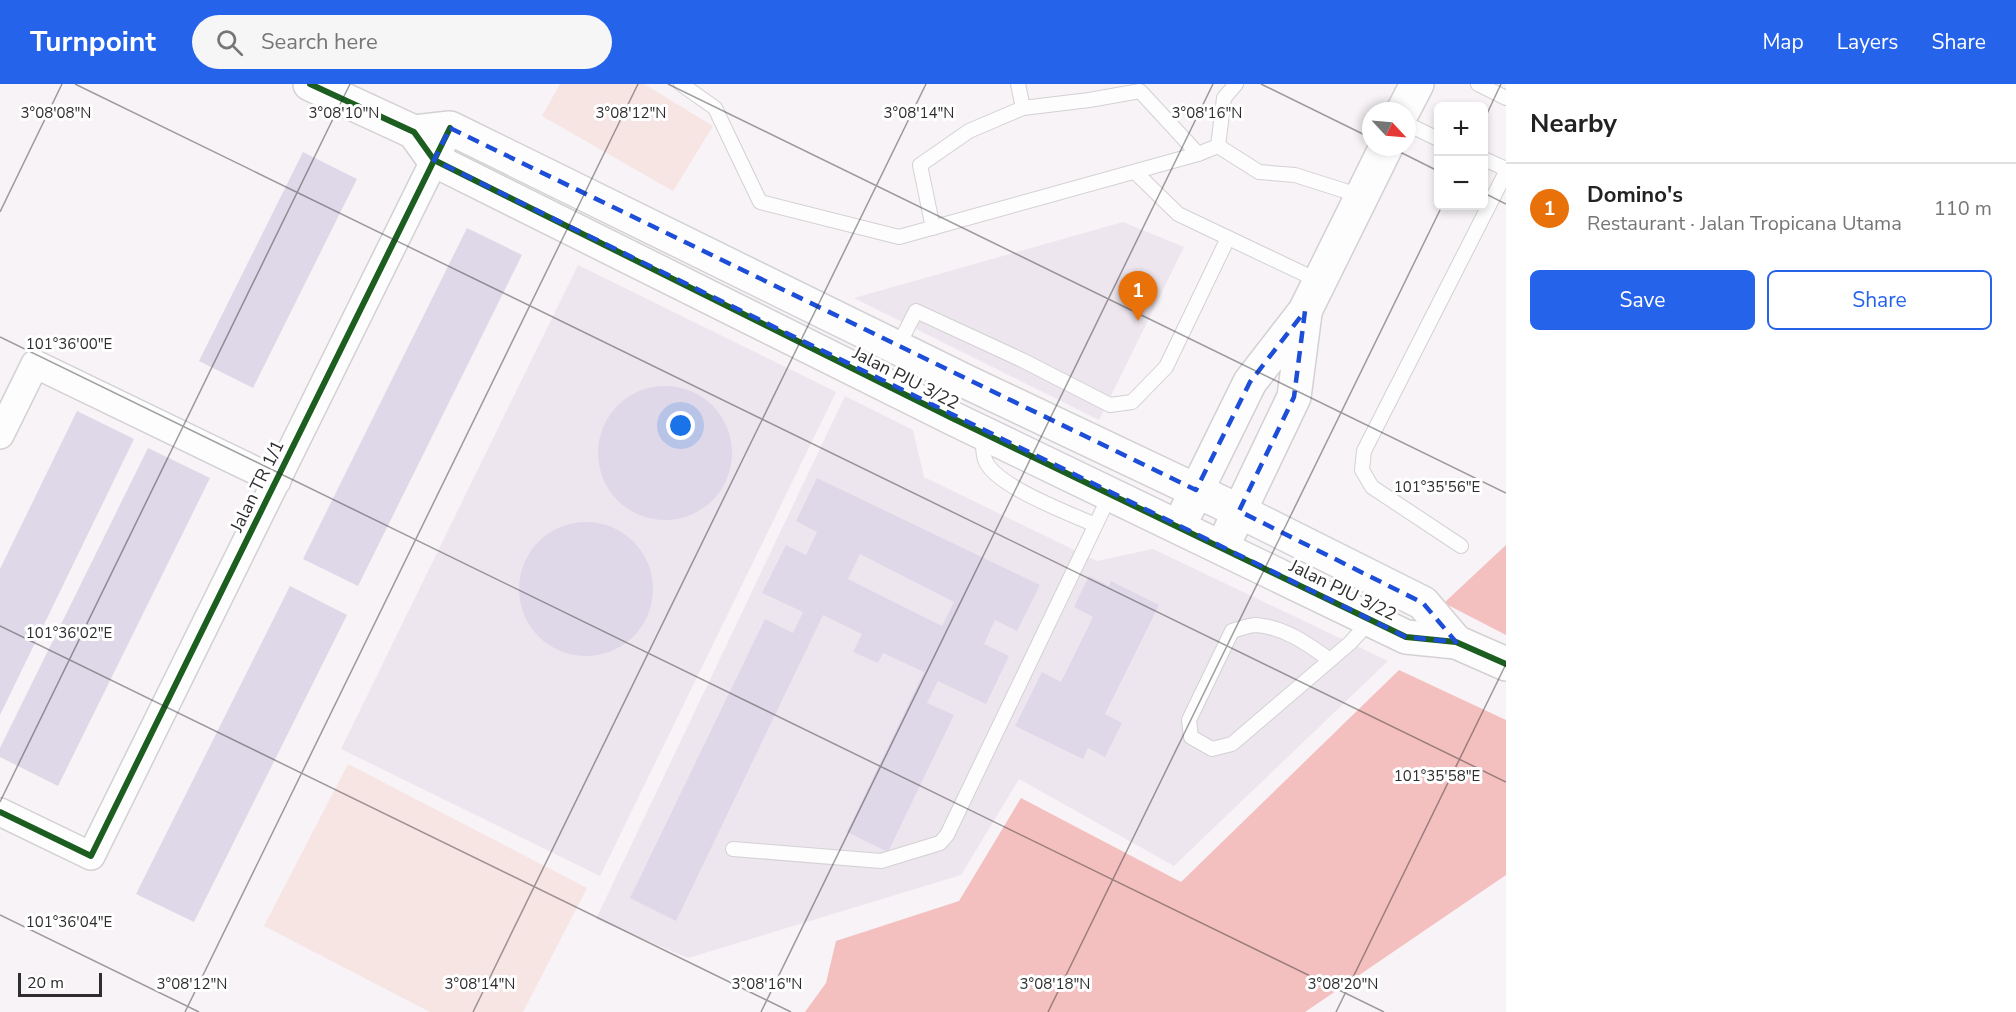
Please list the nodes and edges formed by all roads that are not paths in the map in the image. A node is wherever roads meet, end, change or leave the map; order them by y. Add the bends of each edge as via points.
1 (681, 84) edge
2 (1018, 84) edge
3 (1236, 84) edge
4 (1417, 84) edge
5 (1478, 84) edge
6 (332, 88) edge
7 (1506, 98) edge
8 (1408, 102) edge
9 (1023, 108) junction
10 (450, 128) junction
11 (1416, 128) edge
12 (414, 132) junction
13 (1434, 137) edge
14 (1218, 146) junction
15 (1198, 154) junction
16 (1382, 156) edge
17 (434, 160) junction
18 (1488, 161) edge
19 (1506, 171) edge
20 (1135, 172) junction
21 (1362, 196) junction
22 (933, 228) junction
23 (1228, 238) junction
24 (1319, 282) junction
25 (1305, 310) junction
26 (897, 348) junction
27 (982, 432) junction
28 (0, 435) edge
29 (277, 481) junction
30 (1196, 490) junction
31 (1110, 495) junction
32 (1239, 511) junction
33 (1095, 525) junction
34 (1178, 528) junction
35 (1461, 546) dead end
36 (1221, 549) junction
37 (1371, 620) junction
38 (1456, 642) junction
39 (1330, 660) junction
40 (1506, 664) edge
41 (0, 812) edge
42 (733, 849) dead end

1 - 22 lane via 715,108 760,202 899,237
2 - 9 lane
3 - 14 lane via 1224,98
4 - 8 street
5 - 7 lane
6 - 12 street, Jalan PJU 3/22
9 - 15 lane via 1140,91
9 - 22 lane via 969,131 920,165
10 - 12 street
10 - 17 street, Jalan TR 1/1
10 - 26 street, Jalan PJU 3/22
11 - 13 lane
12 - 17 street, Jalan PJU 3/22
14 - 15 lane
14 - 21 lane via 1259,172 1295,175
15 - 20 lane
16 - 21 street
17 - 27 street, Jalan PJU 3/22
17 - 29 street, Jalan TR 1/1
18 - 19 lane
19 - 35 lane via 1364,451 1362,470 1372,487
20 - 22 lane
20 - 23 lane via 1178,214
21 - 24 street
23 - 24 lane
23 - 26 lane via 1166,367 1132,402 1110,405 916,311
24 - 25 street
25 - 30 street via 1250,382
25 - 32 street via 1294,397
26 - 30 street, Jalan PJU 3/22
27 - 31 street, Jalan PJU 3/22
27 - 33 lane via 985,461 996,476
28 - 29 street via 35,364
29 - 41 street, Jalan TR 1/1 via 91,856
30 - 32 street, Jalan PJU 3/22
30 - 34 street
31 - 33 lane
31 - 34 street, Jalan PJU 3/22
32 - 36 street
32 - 38 street, Jalan PJU 3/22 via 1423,603
33 - 42 lane via 940,843 881,861
34 - 36 street, Jalan PJU 3/22
36 - 37 street, Jalan PJU 3/22
37 - 38 street, Jalan PJU 3/22 via 1406,638
37 - 39 lane
38 - 40 street, Jalan PJU 3/22
39 - 39 lane via 1232,744 1212,749 1191,737 1189,720 1232,631 1254,625 1281,631

